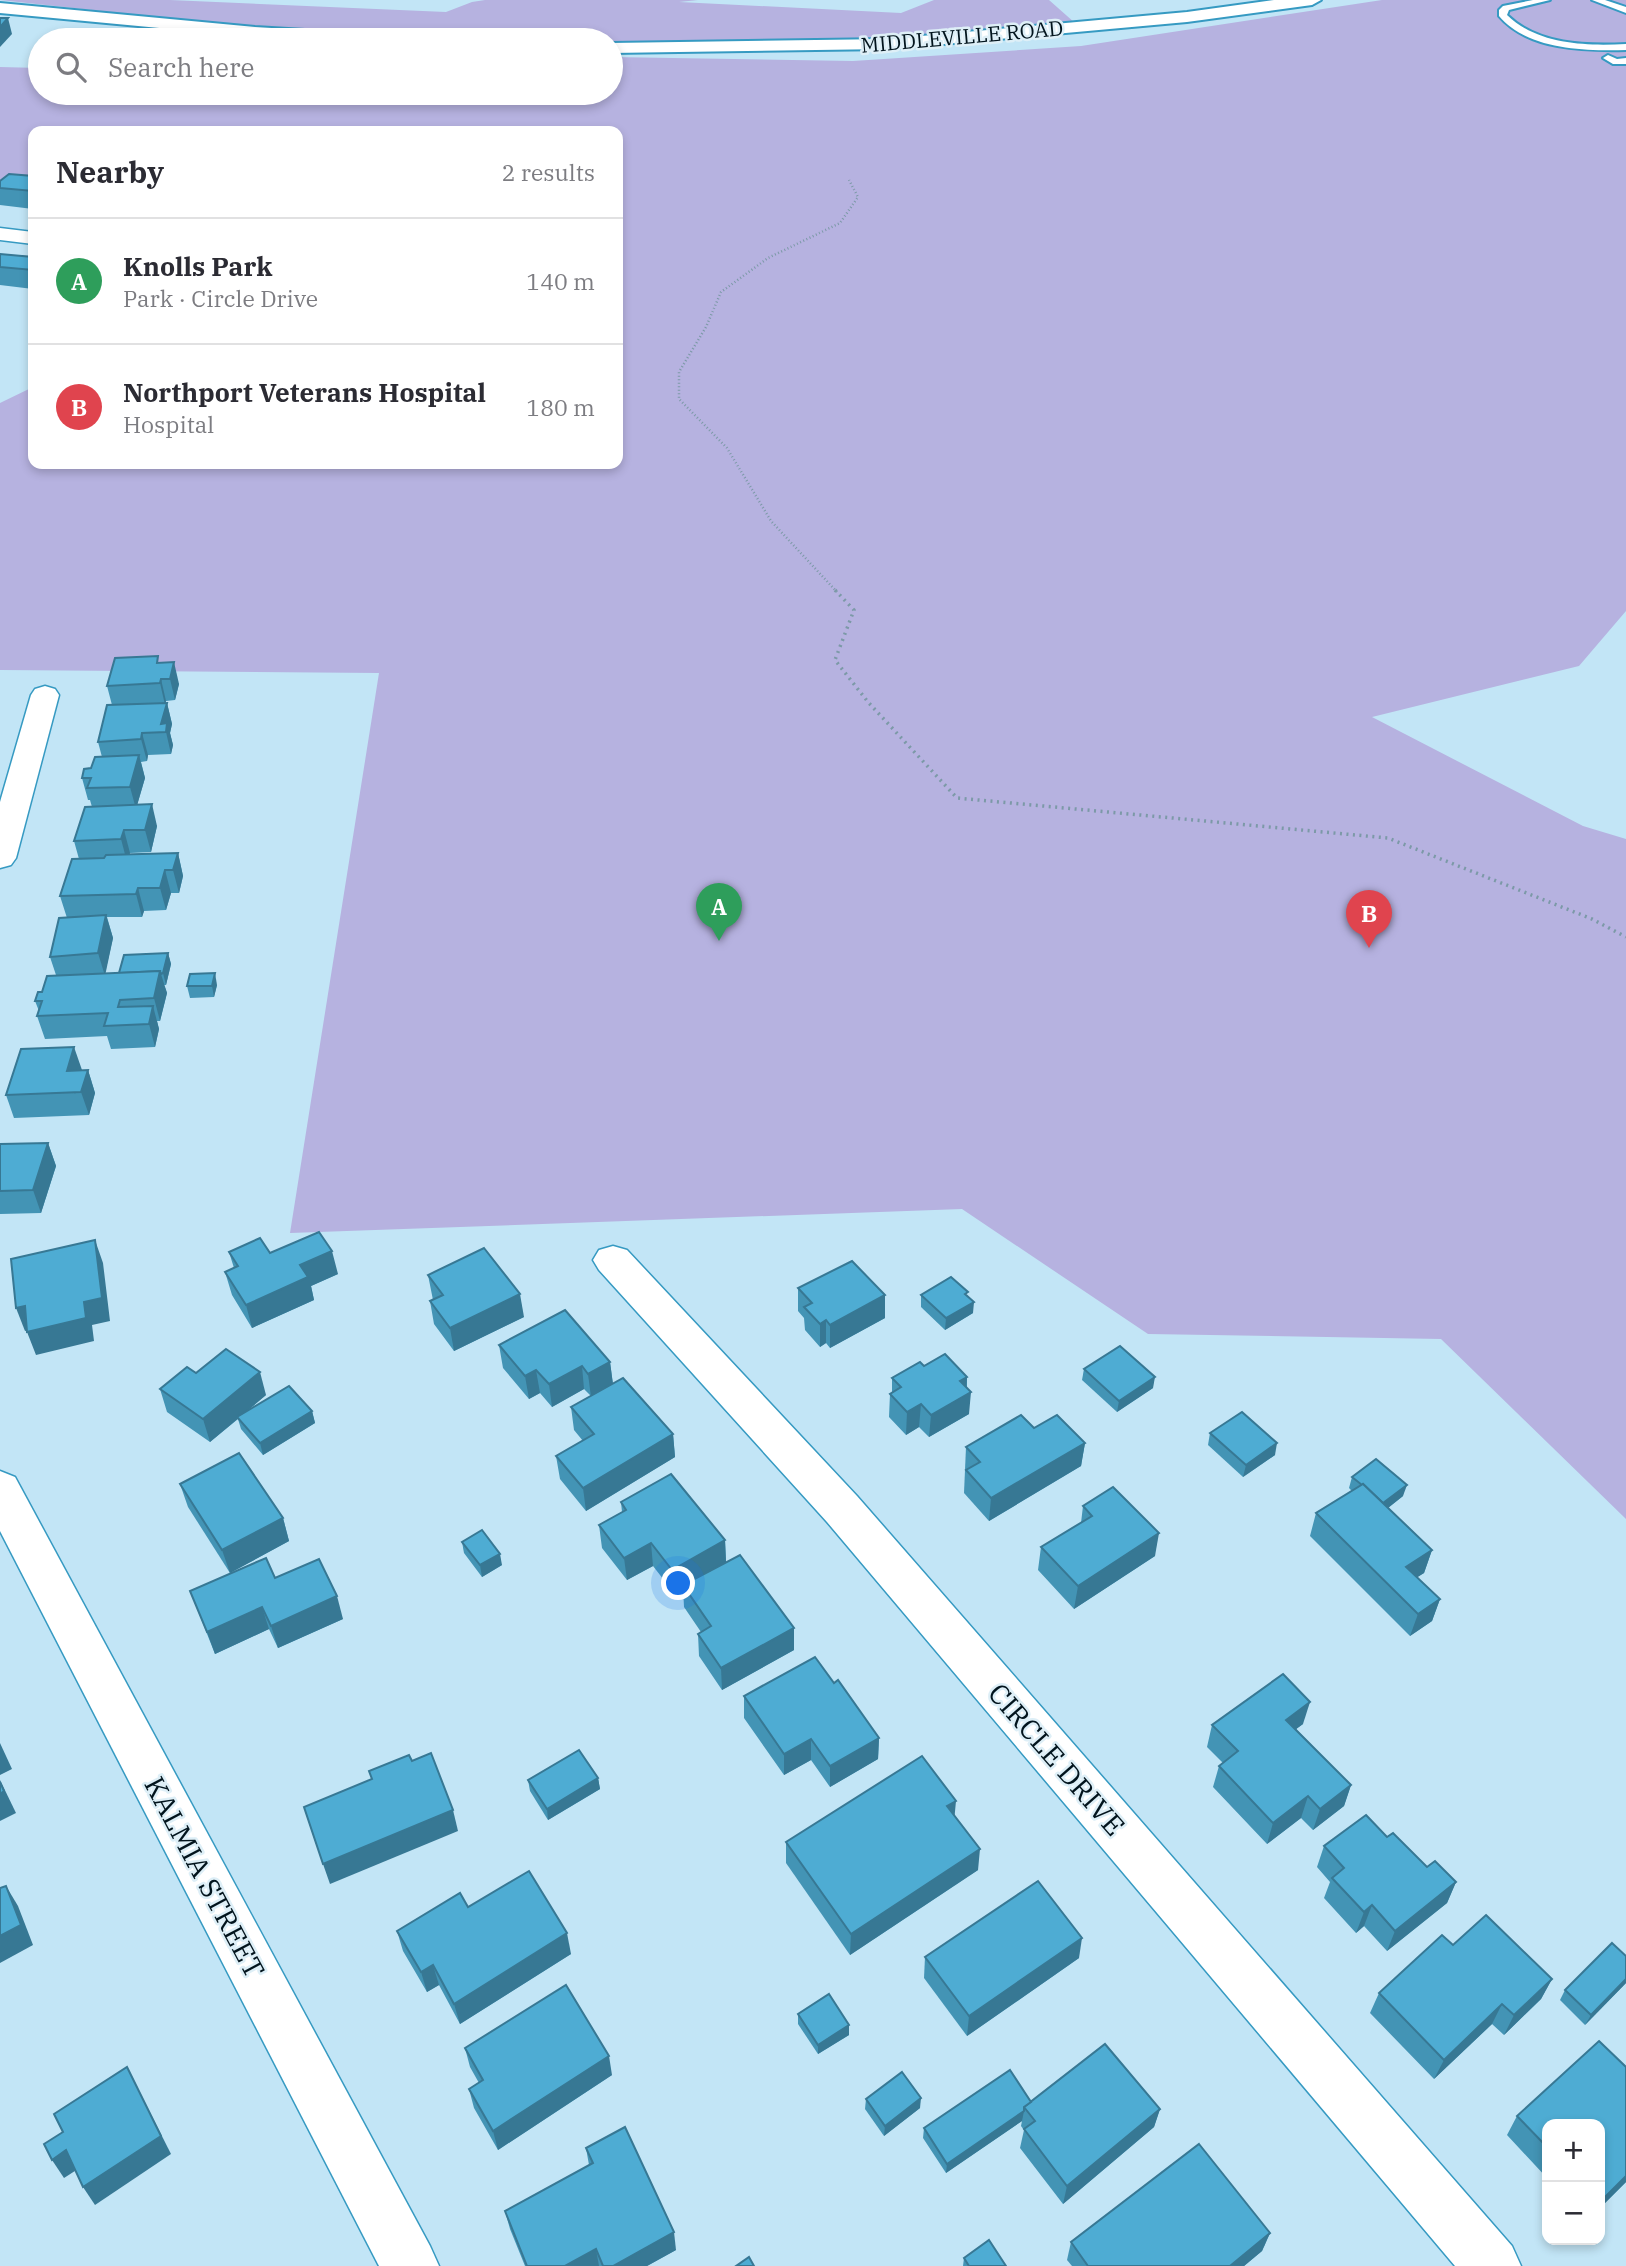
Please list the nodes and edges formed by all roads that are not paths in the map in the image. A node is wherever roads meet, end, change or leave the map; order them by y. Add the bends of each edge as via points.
1 (1312, 0) edge
2 (1546, 0) edge
3 (1596, 0) edge
4 (0, 9) edge
5 (1626, 10) edge
6 (211, 28) edge
7 (1577, 46) junction
8 (1626, 47) edge
9 (623, 48) edge
10 (1602, 48) junction
11 (1608, 58) junction
12 (1626, 61) edge
13 (0, 234) edge
14 (28, 237) edge
15 (45, 695) dead end
16 (0, 858) edge
17 (613, 1260) dead end
18 (0, 1489) edge
19 (410, 2266) edge
20 (1492, 2266) edge

1 - 9 street, MIDDLEVILLE ROAD via 1187,17 888,44
2 - 7 lane via 1506,8 1503,16 1523,31
3 - 5 lane
4 - 6 street
7 - 10 lane
7 - 11 lane
8 - 10 lane
10 - 11 lane via 1612,57
11 - 12 lane
13 - 14 street
15 - 16 street
17 - 20 street, CIRCLE DRIVE via 842,1509
18 - 19 street, KALMIA STREET

